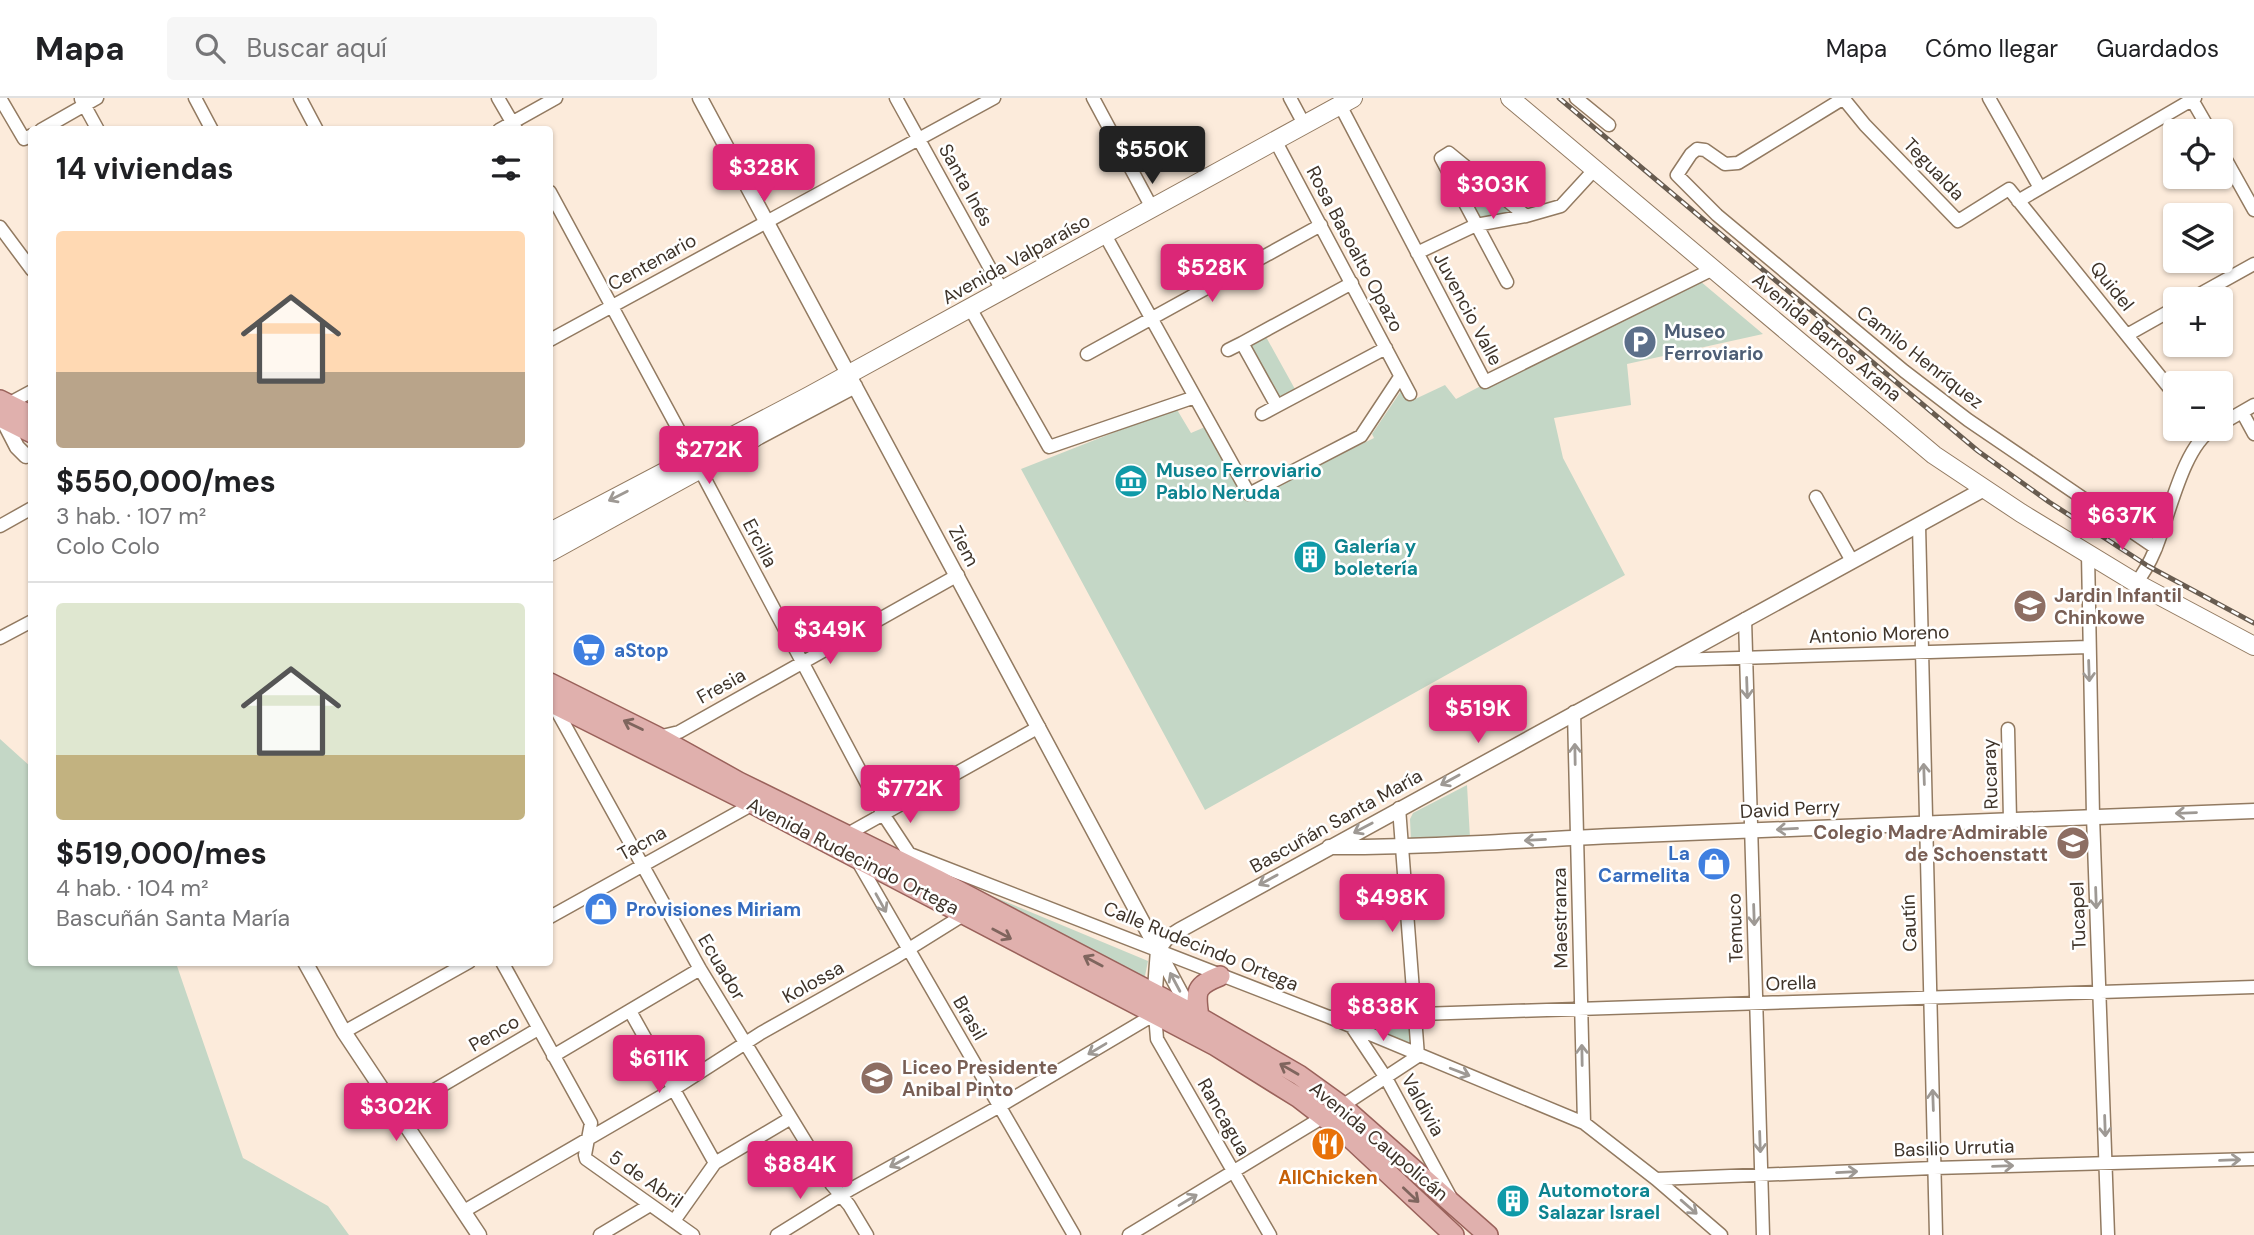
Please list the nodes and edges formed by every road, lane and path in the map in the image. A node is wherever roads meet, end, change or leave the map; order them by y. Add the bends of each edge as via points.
1 (0, 98) edge
2 (97, 98) edge
3 (195, 98) edge
4 (300, 98) edge
5 (498, 98) edge
6 (556, 98) edge
7 (700, 98) edge
8 (896, 98) edge
9 (994, 98) edge
10 (1093, 98) edge
11 (1290, 98) edge
12 (1510, 98) edge
13 (1576, 98) edge
14 (1862, 98) edge
15 (1989, 98) edge
16 (2192, 99) edge
17 (1846, 101) edge
18 (83, 102) edge
19 (1346, 102) edge
20 (2203, 119) edge
21 (1304, 124) junction
22 (1609, 125) dead end
23 (47, 126) edge
24 (96, 126) edge
25 (210, 126) edge
26 (315, 126) edge
27 (514, 126) edge
28 (28, 137) edge
29 (919, 139) junction
30 (1275, 140) junction
31 (1595, 169) junction
32 (2233, 172) edge
33 (2040, 188) junction
34 (2009, 189) joint
35 (553, 198) edge
36 (2018, 201) junction
37 (1152, 208) junction
38 (2254, 210) edge
39 (1526, 216) junction
40 (767, 221) junction
41 (1321, 225) junction
42 (1476, 225) junction
43 (0, 227) edge
44 (1105, 235) junction
45 (1417, 253) junction
46 (2254, 264) edge
47 (28, 265) edge
48 (1713, 269) junction
49 (1507, 282) dead end
50 (1352, 283) junction
51 (2213, 287) edge
52 (1002, 290) junction
53 (612, 306) junction
54 (970, 308) junction
55 (2163, 315) edge
56 (1152, 318) junction
57 (2127, 335) junction
58 (553, 338) edge
59 (1242, 343) junction
60 (1386, 348) junction
61 (1228, 350) dead end
62 (1087, 354) dead end
63 (1400, 377) junction
64 (852, 380) junction
65 (2163, 380) edge
66 (28, 394) edge
67 (1410, 394) dead end
68 (809, 396) junction
69 (1195, 397) junction
70 (1277, 406) junction
71 (2248, 408) edge
72 (2, 410) edge
73 (1262, 414) dead end
74 (28, 425) edge
75 (28, 433) edge
76 (2254, 434) edge
77 (2199, 441) edge
78 (744, 444) junction
79 (28, 458) edge
80 (28, 461) edge
81 (697, 464) junction
82 (1984, 489) junction
83 (1816, 497) dead end
84 (28, 510) edge
85 (1919, 525) junction
86 (0, 526) edge
87 (553, 531) edge
88 (2156, 548) junction
89 (553, 550) edge
90 (2088, 554) junction
91 (1852, 561) junction
92 (958, 575) junction
93 (2136, 583) junction
94 (1745, 619) junction
95 (28, 623) edge
96 (0, 638) edge
97 (2254, 646) edge
98 (2089, 647) junction
99 (1920, 652) junction
100 (1746, 658) junction
101 (1671, 660) junction
102 (2254, 660) edge
103 (802, 662) junction
104 (553, 684) edge
105 (556, 710) edge
106 (1574, 712) junction
107 (686, 727) junction
108 (1039, 727) junction
109 (2008, 729) dead end
110 (658, 737) junction
111 (687, 753) junction
112 (753, 804) junction
113 (1399, 808) junction
114 (2254, 811) edge
115 (883, 814) junction
116 (2093, 816) junction
117 (2010, 819) junction
118 (1925, 822) junction
119 (1751, 831) junction
120 (846, 835) junction
121 (1577, 837) junction
122 (1328, 847) junction
123 (1402, 848) junction
124 (910, 854) junction
125 (855, 856) junction
126 (642, 865) junction
127 (921, 873) junction
128 (965, 914) junction
129 (553, 915) edge
130 (908, 950) junction
131 (1158, 950) junction
132 (307, 966) edge
133 (462, 966) edge
134 (504, 966) edge
135 (700, 969) junction
136 (1220, 976) junction
137 (2254, 987) edge
138 (2099, 992) junction
139 (1153, 993) junction
140 (1930, 997) junction
141 (1756, 1003) junction
142 (1581, 1009) junction
143 (630, 1012) junction
144 (1155, 1014) junction
145 (1415, 1014) junction
146 (1196, 1015) junction
147 (1329, 1017) junction
148 (1352, 1027) junction
149 (538, 1029) junction
150 (344, 1032) junction
151 (746, 1042) junction
152 (553, 1056) junction
153 (1418, 1056) junction
154 (1386, 1078) junction
155 (674, 1088) junction
156 (1299, 1098) junction
157 (1000, 1106) junction
158 (1342, 1106) junction
159 (397, 1112) junction
160 (1324, 1117) junction
161 (792, 1118) junction
162 (1584, 1123) junction
163 (589, 1139) junction
164 (2254, 1159) edge
165 (715, 1163) junction
166 (2106, 1163) junction
167 (1934, 1168) junction
168 (1234, 1173) junction
169 (1761, 1176) junction
170 (1656, 1179) junction
171 (840, 1195) junction
172 (650, 1205) junction
173 (1456, 1205) junction
174 (464, 1211) junction
175 (674, 1222) junction
176 (479, 1235) edge
177 (600, 1235) edge
178 (693, 1235) edge
179 (777, 1235) edge
180 (867, 1235) edge
181 (1074, 1235) edge
182 (1129, 1235) edge
183 (1270, 1235) edge
184 (1456, 1235) edge
185 (1481, 1235) edge
186 (1488, 1235) edge
187 (1721, 1235) edge
188 (1763, 1235) edge
189 (1936, 1235) edge
190 (2108, 1235) edge

1 - 28 street
2 - 18 street
3 - 25 street
4 - 26 street
5 - 27 street
6 - 27 street
7 - 40 street, Ziem
8 - 29 street, Santa Inés
9 - 29 street, Centenario
10 - 37 street
11 - 21 street
12 - 31 main road, Avenida Barros Arana
13 - 22 street
14 - 17 street
15 - 33 street
16 - 20 street
16 - 33 street
17 - 34 street, Tegualda via 1958,221
17 - 88 street, Camilo Henríquez via 1738,163 1725,164 1697,149 1677,175 1717,215 1904,371
18 - 23 street
18 - 24 street
19 - 21 main road, Avenida Valparaíso
19 - 45 street, Juvencio Valle
21 - 30 main road, Avenida Valparaíso
29 - 40 street, Centenario
29 - 52 street, Santa Inés
30 - 37 main road, Avenida Valparaíso
30 - 41 street, Rosa Basoalto Opazo
31 - 39 street via 1561,206
31 - 48 main road, Avenida Barros Arana
32 - 38 street
33 - 36 street
34 - 36 street, Quidel
35 - 53 street, Ercilla
36 - 57 street, Quidel
37 - 44 main road, Avenida Valparaíso
39 - 42 street
39 - 42 street via 1449,153 1441,158
40 - 53 street, Centenario
40 - 64 street, Ziem
41 - 50 street, Rosa Basoalto Opazo
41 - 56 street
42 - 45 street
42 - 49 street
43 - 47 street
44 - 52 main road, Avenida Valparaíso
44 - 56 street
45 - 48 street, Juvencio Valle via 1485,382
46 - 51 street
48 - 82 main road, Avenida Barros Arana via 1934,455
50 - 59 street
50 - 60 street, Rosa Basoalto Opazo
52 - 54 main road, Avenida Valparaíso
53 - 58 street, Centenario
53 - 81 street, Ercilla
54 - 64 main road, Avenida Valparaíso
54 - 69 street via 1049,447
55 - 57 street
56 - 62 street
56 - 69 street
57 - 65 street, Quidel
59 - 61 street
59 - 70 street
60 - 63 street, Rosa Basoalto Opazo
60 - 70 street
63 - 67 street, Rosa Basoalto Opazo
63 - 69 street via 1361,436 1249,494
64 - 68 main road, Avenida Valparaíso
64 - 78 street, Avenida Valparaíso
64 - 92 street, Ziem
66 - 72 street
68 - 78 main road, Avenida Valparaíso
68 - 81 main road, Avenida Valparaíso
70 - 73 street
71 - 76 street
72 - 74 main road
72 - 80 street via 17,447
75 - 79 street via 24,442
77 - 88 street
78 - 81 main road, Avenida Valparaíso
81 -> 87 main road, Avenida Valparaíso
81 - 89 main road, Avenida Valparaíso
81 - 103 street, Ercilla
82 - 85 street, Bascuñán Santa María
82 - 90 main road, Avenida Barros Arana
83 - 91 street
84 - 86 street
85 - 91 street, Bascuñán Santa María
85 - 99 street, Cautín
88 - 93 street
90 - 93 main road, Avenida Barros Arana
90 - 98 street, Tucapel
91 - 94 street, Bascuñán Santa María
92 - 103 street, Fresia
92 - 108 street, Ziem
93 - 97 main road, Avenida Barros Arana
93 - 102 main road, Avenida Barros Arana
94 - 100 street, Temuco
94 - 101 street, Bascuñán Santa María
95 - 96 street
98 - 99 street, Antonio Moreno
98 -> 116 street, Tucapel
99 - 100 street, Antonio Moreno
118 -> 99 street, Cautín
100 - 101 street, Antonio Moreno
100 -> 119 street, Temuco
101 - 106 street, Bascuñán Santa María
103 - 107 street, Fresia
103 - 115 street, Ercilla
110 -> 104 main road, Avenida Rudecindo Ortega
105 - 112 main road, Avenida Rudecindo Ortega
105 - 126 street, Ecuador
106 -> 113 street, Bascuñán Santa María
121 -> 106 street, Maestranza
107 - 110 street, Fresia
107 - 111 street, Fresia
108 - 115 street
108 - 131 street, Ziem
109 - 117 street, Rucaray
110 - 111 main road, Avenida Rudecindo Ortega
111 - 120 main road, Avenida Rudecindo Ortega
112 - 125 main road, Avenida Rudecindo Ortega
112 - 126 street, Tacna
113 -> 122 street, Bascuñán Santa María
113 - 123 street, Valdivia
114 -> 116 street, David Perry
115 - 120 street
115 - 124 street, Ercilla
116 - 117 street, David Perry
116 -> 138 street, Tucapel
117 - 118 street, David Perry
118 -> 119 street, David Perry
118 - 140 street, Cautín
119 - 121 street, David Perry
119 -> 141 street, Temuco
120 - 127 main road, Avenida Rudecindo Ortega
121 -> 123 street, David Perry
121 - 142 street, Maestranza
122 - 123 street, David Perry
122 -> 131 street, Bascuñán Santa María via 1180,930
123 - 145 street, Valdivia
124 - 127 street, Ercilla
124 - 131 street, Calle Rudecindo Ortega
125 - 128 main road, Avenida Rudecindo Ortega
125 -> 130 street, Brasil
126 - 129 street, Tacna
126 - 135 street, Ecuador
139 -> 127 main road, Avenida Rudecindo Ortega
128 - 130 street, Kolossa
128 -> 144 main road, Avenida Rudecindo Ortega
130 - 151 street, Kolossa
130 - 157 street, Brasil
131 - 136 street, Calle Rudecindo Ortega
131 - 139 street
146 -> 131 street, Ziem
132 - 150 street
133 - 150 street
134 - 149 street, 5 de Abril
135 - 143 street
135 - 151 street, Ecuador
136 - 146 main road via 1198,990
136 - 147 street, Calle Rudecindo Ortega
137 - 138 street, Orella
138 - 140 street, Orella
138 -> 166 street, Tucapel
139 - 144 street
139 - 146 main road, Avenida Caupolicán
140 - 141 street, Orella
167 -> 140 street, Cautín
141 - 142 street, Orella
141 -> 169 street, Temuco
142 - 145 street, Orella
162 -> 142 street, Maestranza
143 - 152 street
143 - 155 street
144 - 156 main road, Avenida Caupolicán
144 -> 157 street
144 - 168 street, Rancagua via 1157,1039
145 - 147 street, Orella
145 - 153 street, Valdivia
158 -> 146 main road, Avenida Caupolicán via 1299,1075
147 - 148 street, Calle Rudecindo Ortega
148 - 153 street, Calle Rudecindo Ortega
148 - 154 street, Valdivia
149 - 152 street, 5 de Abril
149 - 159 street, Penco
150 - 159 street
151 - 155 street, Kolossa
151 - 161 street, Ecuador
152 - 163 street, 5 de Abril via 591,1123
153 - 154 street
153 -> 162 street, Calle Rudecindo Ortega
154 - 158 street
154 - 173 street, Valdivia
155 - 163 street, Kolossa
155 - 165 street
156 - 158 main road via 1328,1107
156 - 160 main road, Avenida Caupolicán
157 -> 171 street
157 - 181 street, Brasil
158 - 173 main road, Avenida Caupolicán
159 - 174 street
160 - 168 street
160 -> 184 main road, Avenida Caupolicán
161 - 165 street
161 - 171 street, Ecuador
162 - 170 street, Calle Rudecindo Ortega
163 - 172 street, 5 de Abril via 586,1160
163 - 174 street, Kolossa
166 -> 164 street, Basilio Urrutia
165 - 175 street
167 -> 166 street, Basilio Urrutia
166 - 190 street, Tucapel
169 -> 167 street, Basilio Urrutia
167 - 189 street, Cautín
182 -> 168 street
168 - 183 street, Rancagua
169 - 170 street, Basilio Urrutia
169 - 188 street, Temuco
170 -> 187 street, Calle Rudecindo Ortega
171 - 179 street
171 - 180 street, Ecuador
172 - 175 street, 5 de Abril
172 - 177 street
173 - 186 main road, Avenida Caupolicán
174 - 176 street
175 - 178 street, 5 de Abril
184 - 185 main road

